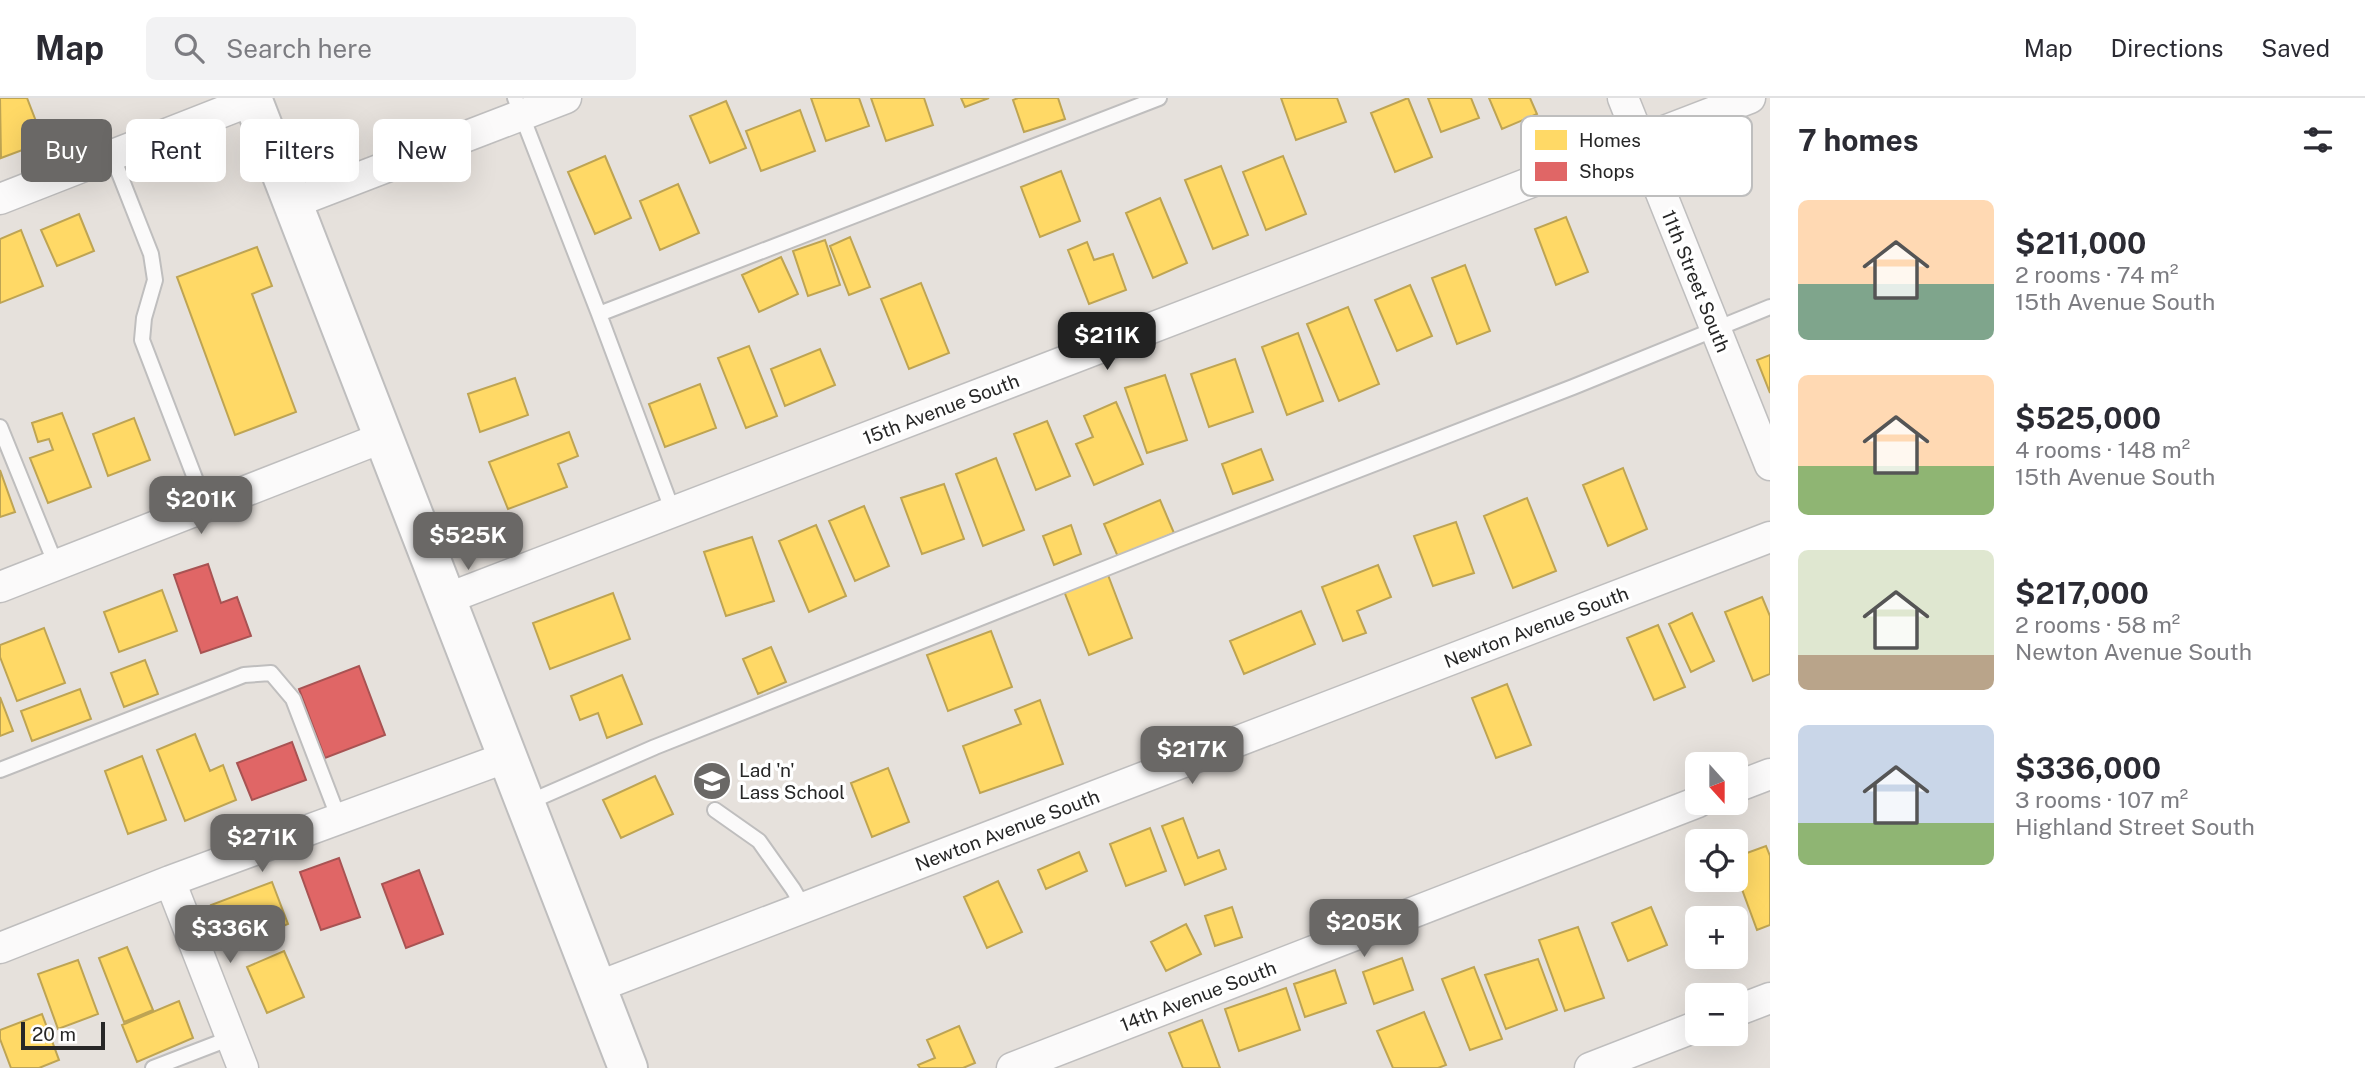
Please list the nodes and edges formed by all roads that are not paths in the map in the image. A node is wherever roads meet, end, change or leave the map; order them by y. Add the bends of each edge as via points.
1 (566, 98) edge
2 (1159, 98) edge
3 (1623, 98) edge
4 (1750, 98) edge
5 (253, 99) edge
6 (519, 106) edge
7 (1630, 116) edge
8 (1704, 116) edge
9 (112, 155) joint
10 (43, 182) edge
11 (1521, 187) edge
12 (1662, 196) edge
13 (0, 199) edge
14 (293, 203) junction
15 (1770, 307) edge
16 (599, 314) junction
17 (1716, 329) junction
18 (0, 427) edge
19 (384, 437) junction
20 (1770, 465) edge
21 (206, 507) junction
22 (673, 512) junction
23 (1770, 537) edge
24 (56, 565) junction
25 (0, 587) edge
26 (446, 599) junction
27 (508, 757) junction
28 (0, 770) edge
29 (1770, 774) edge
30 (1748, 782) edge
31 (526, 803) junction
32 (1685, 807) edge
33 (715, 810) dead end
34 (339, 819) junction
35 (170, 881) junction
36 (804, 908) junction
37 (0, 948) edge
38 (597, 987) junction
39 (1770, 998) edge
40 (1748, 1006) edge
41 (1685, 1031) edge
42 (231, 1038) junction
43 (622, 1066) edge
44 (153, 1068) edge
45 (243, 1068) edge
46 (1012, 1068) edge
47 (1590, 1068) edge

1 - 6 street
2 - 16 lane
3 - 7 street, 11th Street South
4 - 8 street, 15th Avenue South
5 - 9 street
5 - 14 main road
6 - 14 street
6 - 16 lane
9 - 21 lane via 151,254 155,280 142,340
10 - 13 street
11 - 22 street, 15th Avenue South
12 - 17 street, 11th Street South
14 - 19 main road
15 - 17 lane
16 - 22 lane
17 - 20 street, 11th Street South
17 - 31 lane via 667,742
18 - 24 lane
19 - 21 street
19 - 26 main road
21 - 24 street
22 - 26 street, 15th Avenue South
23 - 36 street, Newton Avenue South
24 - 25 street
26 - 27 main road
27 - 31 main road
27 - 34 street
28 - 34 lane via 244,675 271,673 293,699
29 - 30 street
31 - 38 main road
32 - 46 street, 14th Avenue South
33 - 36 lane via 759,841
34 - 35 street
35 - 37 street
35 - 42 street
36 - 38 street, Newton Avenue South
38 - 43 main road
39 - 40 street
41 - 47 street
42 - 44 lane
42 - 45 street

